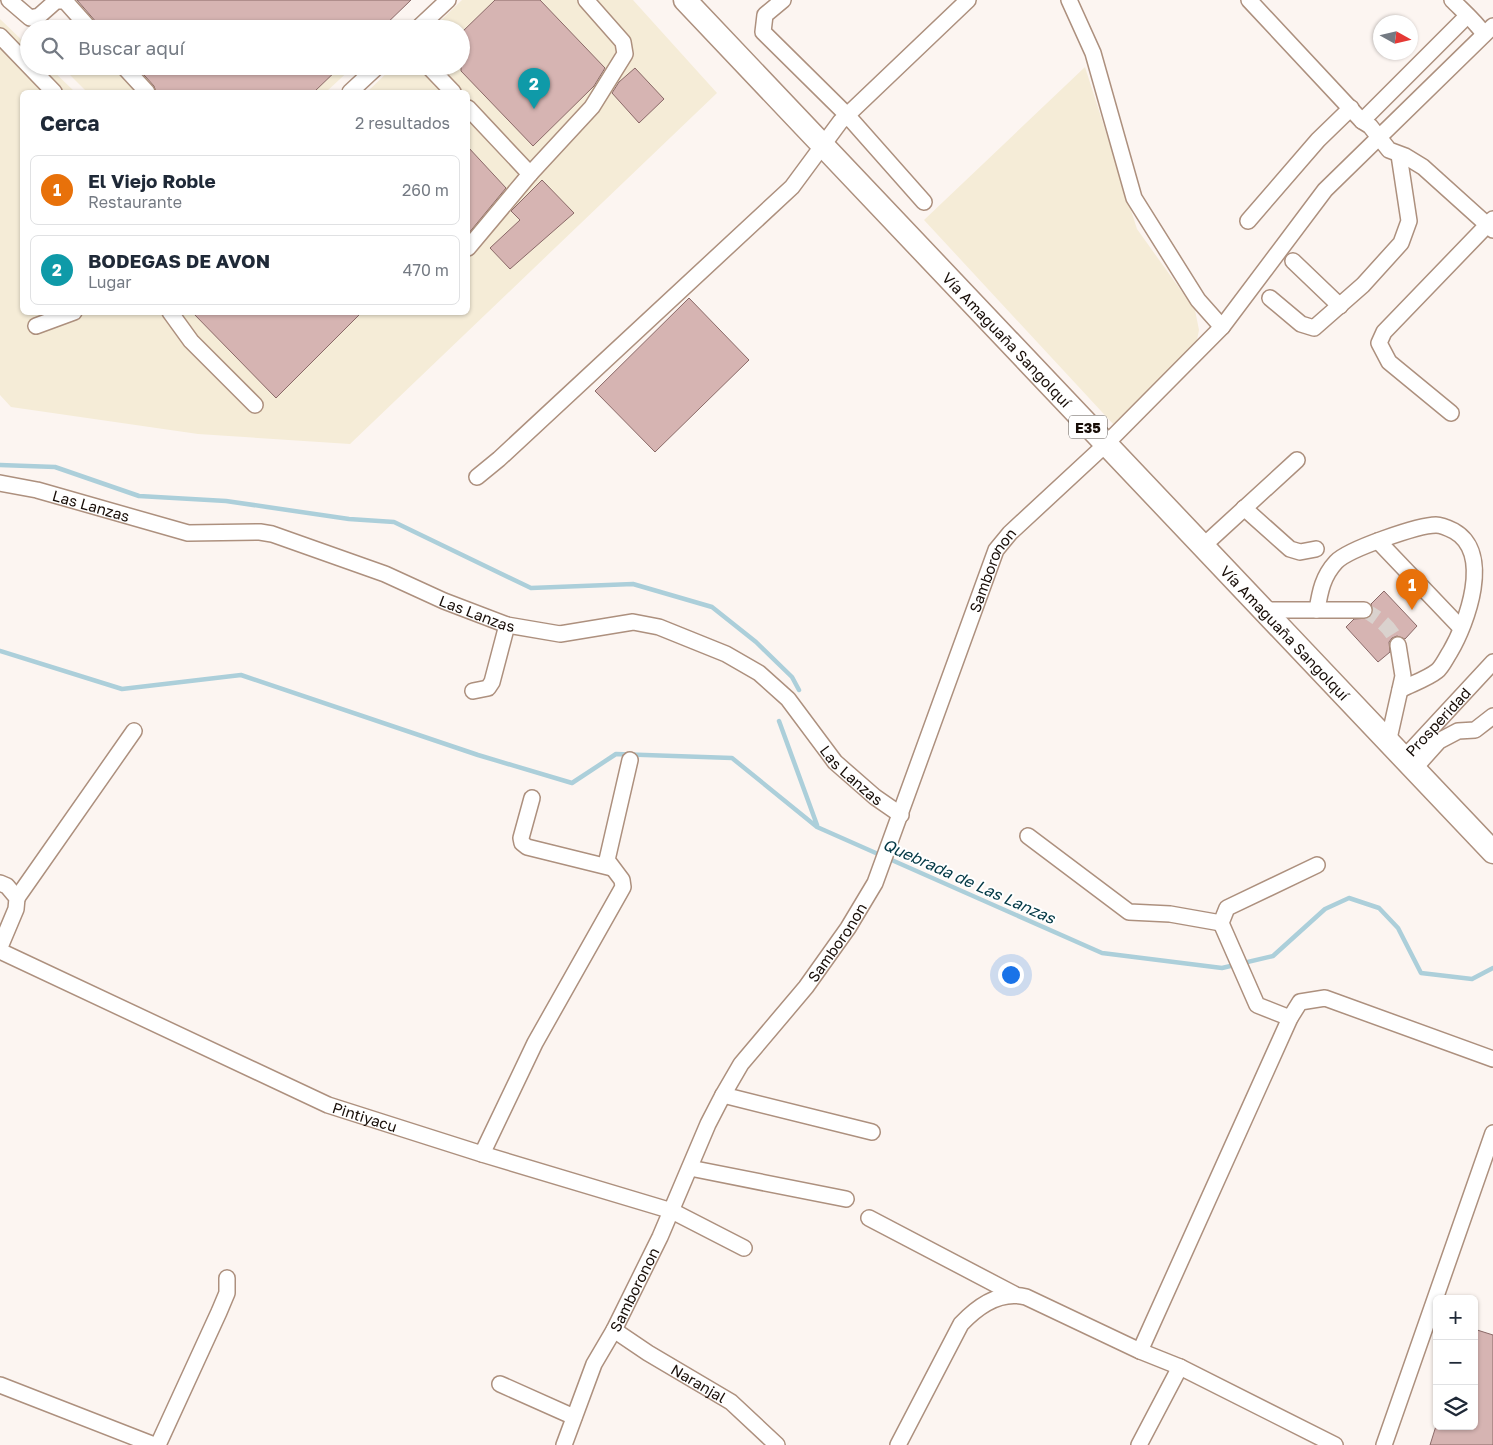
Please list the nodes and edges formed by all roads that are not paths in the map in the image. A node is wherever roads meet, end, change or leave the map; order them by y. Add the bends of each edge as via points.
1 (9, 0) edge
2 (448, 0) edge
3 (586, 0) edge
4 (685, 0) edge
5 (783, 0) edge
6 (968, 0) edge
7 (1069, 0) edge
8 (1249, 0) edge
9 (1452, 0) edge
10 (1467, 16) junction
11 (82, 20) edge
12 (427, 20) edge
13 (1490, 30) edge
14 (0, 36) edge
15 (20, 57) edge
16 (38, 75) edge
17 (131, 75) edge
18 (368, 75) edge
19 (436, 75) edge
20 (52, 90) edge
21 (145, 90) edge
22 (352, 90) edge
23 (451, 90) edge
24 (1350, 108) junction
25 (470, 110) edge
26 (847, 115) junction
27 (1362, 121) junction
28 (1378, 138) junction
29 (822, 144) junction
30 (1399, 155) junction
31 (530, 174) junction
32 (924, 202) dead end
33 (1248, 222) dead end
34 (1491, 225) edge
35 (470, 246) edge
36 (1293, 261) dead end
37 (1270, 298) dead end
38 (1340, 306) junction
39 (66, 315) edge
40 (172, 315) edge
41 (36, 326) dead end
42 (1222, 327) junction
43 (255, 405) dead end
44 (1451, 413) dead end
45 (1105, 445) junction
46 (1297, 460) dead end
47 (477, 477) dead end
48 (0, 483) edge
49 (1244, 508) junction
50 (1378, 541) junction
51 (1202, 546) junction
52 (1316, 549) dead end
53 (1262, 610) junction
54 (1317, 610) junction
55 (1364, 610) tunnel mouth
56 (507, 625) junction
57 (1461, 628) junction
58 (1398, 645) tunnel mouth
59 (1493, 662) edge
60 (1400, 690) junction
61 (473, 691) dead end
62 (1493, 716) edge
63 (134, 731) dead end
64 (1388, 743) junction
65 (630, 760) dead end
66 (1408, 764) junction
67 (532, 798) dead end
68 (899, 821) junction
69 (1028, 836) dead end
70 (1490, 842) edge
71 (1317, 865) dead end
72 (612, 868) junction
73 (0, 883) edge
74 (17, 898) junction
75 (1221, 922) junction
76 (0, 947) edge
77 (0, 951) edge
78 (1290, 1018) junction
79 (1493, 1059) edge
80 (724, 1095) junction
81 (872, 1132) dead end
82 (1493, 1134) edge
83 (482, 1154) junction
84 (690, 1168) junction
85 (846, 1199) dead end
86 (672, 1211) junction
87 (869, 1218) dead end
88 (744, 1248) dead end
89 (227, 1278) dead end
90 (1014, 1294) junction
91 (614, 1330) junction
92 (1140, 1351) junction
93 (1180, 1368) junction
94 (500, 1384) dead end
95 (0, 1385) edge
96 (574, 1417) junction
97 (154, 1445) edge
98 (158, 1445) edge
99 (564, 1445) edge
100 (776, 1445) edge
101 (898, 1445) edge
102 (1139, 1445) edge
103 (1335, 1445) edge
104 (1384, 1445) edge

1 - 11 street via 30,18 39,16 56,1 65,1
2 - 12 street
3 - 31 street via 623,42 625,54 592,107
4 - 29 highway, Vía Amaguaña Sangolquí / E35
5 - 26 street via 765,15 763,32
6 - 26 street
7 - 42 street via 1093,53 1134,198 1198,300
8 - 24 street
9 - 10 street
10 - 13 street
10 - 27 street
13 - 28 street, Samboronon
14 - 15 street
16 - 20 street
17 - 21 street
18 - 22 street
19 - 23 street
24 - 27 street
24 - 33 street via 1318,140
25 - 31 street
26 - 29 street
26 - 32 street
27 - 28 street
28 - 30 street
28 - 42 street, Samboronon via 1325,190
29 - 45 highway, Vía Amaguaña Sangolquí / E35
29 - 47 street via 792,188
30 - 34 street via 1423,166
30 - 38 street via 1408,221 1401,243
31 - 35 street
34 - 44 street via 1384,332 1379,343 1389,362
36 - 38 street
37 - 38 street via 1310,328 1318,327
39 - 41 street
40 - 43 street via 191,341
42 - 45 street, Samboronon
45 - 51 highway, Vía Amaguaña Sangolquí / E35
45 - 68 street, Samboronon via 1010,533 996,550
46 - 49 street
48 - 56 street, Las Lanzas via 37,490 188,533 272,534 385,574
49 - 51 street
49 - 52 street via 1290,550
50 - 54 street via 1338,560 1324,578
50 - 57 street
50 - 57 street via 1437,524 1455,531 1470,545 1475,569 1469,610
51 - 53 highway, Vía Amaguaña Sangolquí / E35
53 - 54 street
53 - 64 highway, Vía Amaguaña Sangolquí / E35
54 - 55 street
56 - 61 street via 492,682 488,688
56 - 68 street, Las Lanzas via 560,634 634,622 660,627 726,654 759,673 788,699 835,762
57 - 60 street via 1438,671
58 - 60 street via 1403,676
59 - 66 street, Prosperidad
60 - 64 street
62 - 66 street via 1476,730 1458,732 1439,741
63 - 74 street
64 - 66 highway, Vía Amaguaña Sangolquí / E35
65 - 72 street via 608,848 607,860
66 - 70 highway, Vía Amaguaña Sangolquí / E35
67 - 72 street via 522,843 527,847
68 - 80 street, Samboronon via 875,883 848,928 806,987 741,1064
69 - 75 street via 1129,912
71 - 75 street via 1227,908
72 - 83 street via 622,880 623,887 536,1043
73 - 74 street
74 - 76 street via 16,909
75 - 78 street via 1257,1005
77 - 83 street, Pintiyacu via 328,1105
78 - 79 street via 1300,1002 1325,998
78 - 92 street
80 - 81 street
80 - 84 street, Samboronon
82 - 104 street
83 - 86 street, Pintiyacu
84 - 85 street
84 - 86 street, Samboronon
86 - 88 street, Pintiyacu
86 - 91 street, Samboronon
87 - 90 street
89 - 98 street via 227,1293
90 - 92 street
90 - 101 street via 997,1298 975,1310 961,1324
91 - 96 street, Samboronon via 594,1364
91 - 100 street, Naranjal via 731,1402
92 - 93 street
93 - 102 street
93 - 103 street
94 - 96 street
95 - 97 street
96 - 99 street, Samboronon

